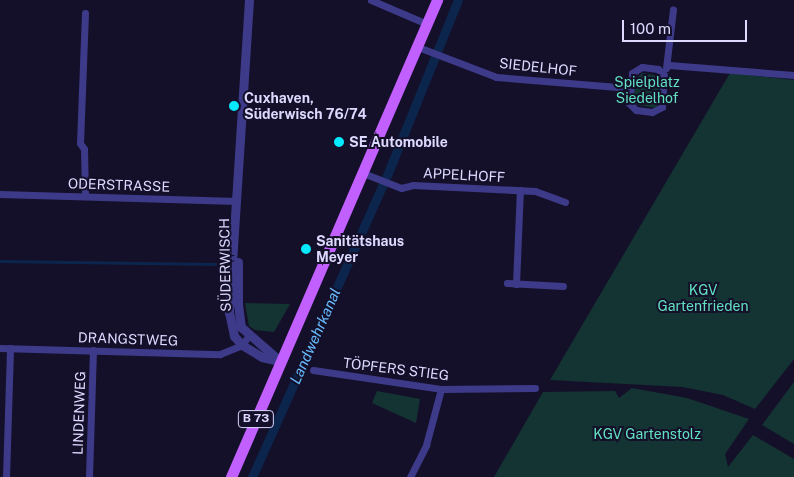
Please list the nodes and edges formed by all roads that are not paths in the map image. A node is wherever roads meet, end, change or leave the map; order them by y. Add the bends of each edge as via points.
1 (249, 0) edge
2 (371, 0) edge
3 (437, 0) edge
4 (673, 9) dead end
5 (85, 13) dead end
6 (427, 24) junction
7 (418, 46) junction
8 (669, 64) junction
9 (663, 72) junction
10 (794, 75) edge
11 (630, 88) junction
12 (363, 173) junction
13 (520, 190) junction
14 (0, 194) edge
15 (85, 196) junction
16 (237, 201) junction
17 (565, 202) dead end
18 (507, 283) dead end
19 (516, 284) junction
20 (563, 286) dead end
21 (249, 335) junction
22 (242, 344) junction
23 (0, 348) edge
24 (10, 348) junction
25 (93, 350) junction
26 (280, 361) junction
27 (314, 370) dead end
28 (535, 388) dead end
29 (441, 389) junction
30 (6, 477) edge
31 (89, 477) edge
32 (231, 477) edge
33 (410, 477) edge

1 - 16 street, SÜDERWISCH
2 - 6 street
3 - 6 main road, B 73
4 - 8 street
5 - 15 street via 80,143 84,149
6 - 7 main road, B 73
7 - 11 street, SIEDELHOF via 496,77
7 - 12 main road, B 73
8 - 9 street
8 - 10 street
9 - 11 street via 635,69
9 - 11 street via 664,101 657,111 644,112 632,108
12 - 13 street, APPELHOFF via 401,188 413,185
12 - 26 main road, B 73
13 - 17 street, APPELHOFF via 535,191
13 - 19 street
14 - 15 street, ODERSTRASSE
15 - 16 street, ODERSTRASSE
16 - 21 street, SÜDERWISCH via 238,316
16 - 22 street, SÜDERWISCH via 229,312 234,336
18 - 19 street
19 - 20 street
21 - 22 street
21 - 26 street, SÜDERWISCH
22 - 25 street, DRANGSTWEG via 212,355
22 - 26 street via 262,357
23 - 24 street, DRANGSTWEG
24 - 25 street, DRANGSTWEG
24 - 30 street
25 - 31 street, LINDENWEG
26 - 32 main road, B 73
27 - 29 street, TÖPFERS STIEG
28 - 29 street, TÖPFERS STIEG
29 - 33 street via 426,445

